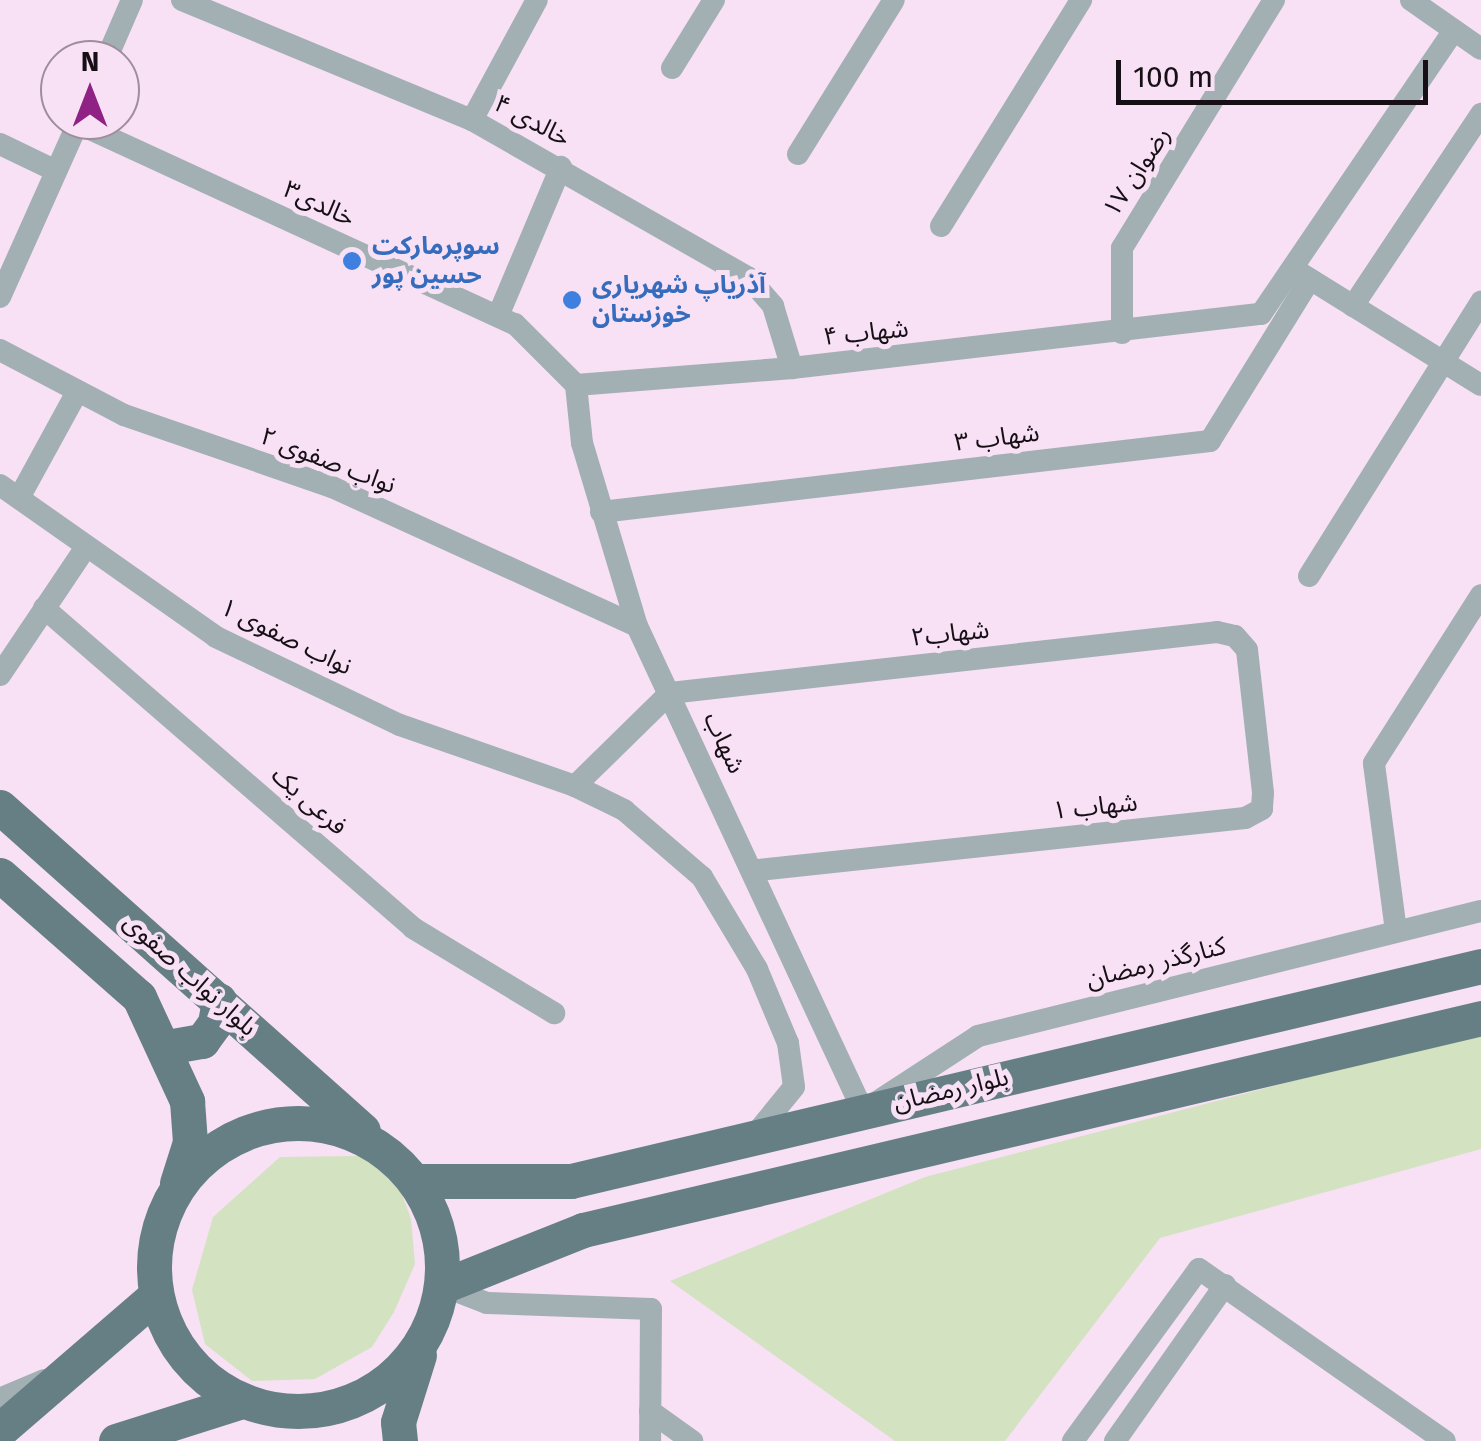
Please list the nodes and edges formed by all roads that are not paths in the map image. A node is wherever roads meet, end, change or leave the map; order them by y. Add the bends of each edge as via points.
1 (132, 0) edge
2 (182, 0) edge
3 (536, 0) edge
4 (714, 0) edge
5 (894, 0) edge
6 (1081, 0) edge
7 (1274, 0) edge
8 (1411, 0) edge
9 (1454, 30) junction
10 (115, 40) edge
11 (1481, 49) edge
12 (672, 68) dead end
13 (1481, 114) edge
14 (472, 120) junction
15 (70, 140) edge
16 (117, 140) edge
17 (0, 144) edge
18 (798, 154) dead end
19 (561, 166) junction
20 (56, 171) junction
21 (941, 226) dead end
22 (1301, 274) junction
23 (0, 297) edge
24 (1481, 302) edge
25 (1353, 306) junction
26 (498, 316) junction
27 (1122, 334) junction
28 (0, 350) edge
29 (1443, 362) junction
30 (792, 368) junction
31 (576, 384) junction
32 (1481, 385) edge
33 (77, 392) junction
34 (9, 492) edge
35 (601, 512) junction
36 (84, 550) junction
37 (1309, 576) dead end
38 (1481, 594) edge
39 (44, 608) junction
40 (636, 626) junction
41 (1235, 636) joint
42 (0, 675) edge
43 (670, 692) junction
44 (575, 786) junction
45 (0, 806) edge
46 (753, 871) junction
47 (0, 875) edge
48 (1481, 911) edge
49 (1396, 931) junction
50 (1481, 966) edge
51 (218, 1000) junction
52 (554, 1014) dead end
53 (1481, 1018) edge
54 (1141, 1044) junction
55 (167, 1046) junction
56 (1152, 1093) junction
57 (864, 1111) junction
58 (754, 1137) junction
59 (378, 1144) junction
60 (417, 1181) junction
61 (176, 1186) junction
62 (1225, 1285) junction
63 (444, 1286) junction
64 (155, 1296) junction
65 (423, 1343) junction
66 (74, 1371) junction
67 (0, 1402) edge
68 (650, 1410) junction
69 (256, 1416) edge
70 (0, 1430) edge
71 (1079, 1432) edge
72 (116, 1441) edge
73 (400, 1441) edge
74 (650, 1441) edge
75 (692, 1441) edge
76 (1113, 1441) edge
77 (1445, 1441) edge

1 - 10 street
2 - 14 street, خالدی ۴
3 - 14 street
4 - 12 street
5 - 18 street
6 - 21 street
7 - 27 street, رضوان ۱۷ via 1122,248
8 - 9 street
9 - 11 street
9 - 22 street
13 - 25 street
14 - 19 street, خالدی ۴
15 - 20 street
16 - 26 street, خالدی۳
17 - 20 street
19 - 26 street
19 - 30 street, خالدی ۴ via 749,278 773,306
20 - 23 street
22 - 25 street
22 - 27 street, شهاب ۴ via 1261,314
22 - 35 street, شهاب ۳ via 1210,441
24 - 29 street
25 - 29 street
26 - 31 street, خالدی۳ via 515,324
27 - 30 street, شهاب ۴
28 - 33 street, نواب صفوی ۲
29 - 32 street
29 - 37 street
30 - 31 street, شهاب ۴
31 - 35 street, شهاب via 582,443
33 - 34 street
33 - 40 street, نواب صفوی ۲ via 198,444 332,488
34 - 36 street, نواب صفوی ۱
35 - 40 street, شهاب
36 - 39 street
36 - 44 street, نواب صفوی ۱ via 260,658 400,725
38 - 49 street via 1374,763
39 - 42 street
39 - 52 street, فرعی یک via 413,928
40 - 43 street, شهاب
41 - 43 street, شهاب۲ via 1217,632
41 - 46 street, شهاب ۱ via 1247,650 1263,793 1262,809 1246,818
43 - 44 street
43 - 46 street, شهاب
44 - 58 street, نواب صفوی ۱ via 624,810 702,876 757,969 788,1044 794,1087
45 - 51 main road, بلوار نواب صفوی
46 - 57 street, شهاب
47 - 55 main road, بلوار نواب صفوی via 138,998
48 - 49 street, کنارگذر رمضان
49 - 57 street, کنارگذر رمضان via 978,1036
50 - 54 main road, بلوار رمضان
51 - 55 main road via 215,1022 202,1041
51 - 59 main road, بلوار نواب صفوی
53 - 56 main road, بلوار رمضان
54 - 56 main road
54 - 57 main road, بلوار رمضان
55 - 61 main road, بلوار نواب صفوی via 187,1101 190,1142
56 - 63 main road, بلوار رمضان via 583,1230
57 - 58 main road, بلوار رمضان
58 - 60 main road, بلوار رمضان via 572,1181
59 - 60 main road
59 - 61 main road via 326,1123 269,1124 216,1146
60 - 63 main road via 440,1231
61 - 64 main road via 153,1255
62 - 71 street via 1199,1270
62 - 76 street
62 - 77 street
63 - 65 main road
63 - 68 street via 487,1303 651,1309
64 - 66 main road
64 - 69 main road via 182,1352 202,1376
65 - 69 main road via 393,1378 353,1402
65 - 73 main road via 398,1422
66 - 67 street
66 - 70 main road
68 - 74 street
68 - 75 street
69 - 72 main road
71 - 76 street

